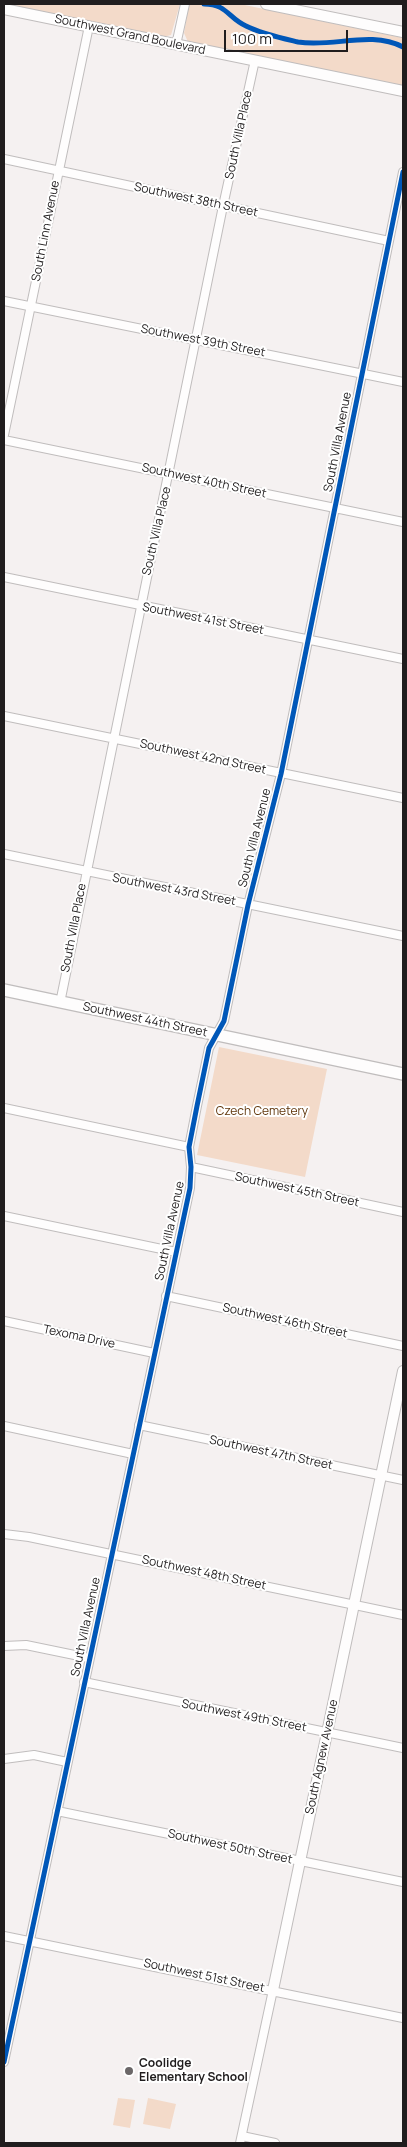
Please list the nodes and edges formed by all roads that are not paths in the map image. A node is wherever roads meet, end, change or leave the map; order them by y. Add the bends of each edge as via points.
1 (185, 4) edge
2 (266, 4) edge
3 (4, 9) edge
4 (89, 26) junction
5 (403, 32) edge
6 (176, 45) junction
7 (255, 60) junction
8 (403, 92) edge
9 (4, 159) edge
10 (58, 170) junction
11 (403, 172) edge
12 (223, 206) junction
13 (400, 206) edge
14 (389, 241) junction
15 (4, 300) edge
16 (32, 307) junction
17 (196, 340) junction
18 (361, 373) junction
19 (403, 382) edge
20 (4, 435) edge
21 (4, 440) edge
22 (170, 474) junction
23 (336, 508) junction
24 (403, 522) edge
25 (4, 577) edge
26 (140, 606) junction
27 (309, 640) junction
28 (403, 659) edge
29 (4, 716) edge
30 (116, 738) junction
31 (281, 774) junction
32 (403, 798) edge
33 (4, 854) edge
34 (86, 872) junction
35 (248, 905) junction
36 (403, 936) edge
37 (4, 990) edge
38 (60, 1003) junction
39 (217, 1035) junction
40 (403, 1074) edge
41 (4, 1108) edge
42 (189, 1147) junction
43 (191, 1167) junction
44 (403, 1212) edge
45 (4, 1216) edge
46 (176, 1252) junction
47 (166, 1296) junction
48 (4, 1321) edge
49 (403, 1346) edge
50 (154, 1353) junction
51 (403, 1372) edge
52 (139, 1425) junction
53 (4, 1426) edge
54 (133, 1454) junction
55 (382, 1476) junction
56 (403, 1480) edge
57 (4, 1534) edge
58 (112, 1554) junction
59 (355, 1604) junction
60 (403, 1615) edge
61 (4, 1646) edge
62 (89, 1658) junction
63 (84, 1682) junction
64 (327, 1732) junction
65 (403, 1748) edge
66 (4, 1759) edge
67 (67, 1762) junction
68 (57, 1811) junction
69 (300, 1861) junction
70 (403, 1882) edge
71 (4, 1936) edge
72 (30, 1940) junction
73 (273, 1990) junction
74 (403, 2018) edge
75 (4, 2061) edge
76 (241, 2140) edge
77 (275, 2143) edge

1 - 6 street
2 - 5 street
3 - 4 street, Southwest Grand Boulevard
4 - 6 street, Southwest Grand Boulevard
4 - 10 street, South Linn Avenue
6 - 7 street, Southwest Grand Boulevard
7 - 8 street, Southwest Grand Boulevard
7 - 12 street, South Villa Place
9 - 10 street, Southwest 38th Street
10 - 12 street, Southwest 38th Street
10 - 16 street, South Linn Avenue
11 - 13 street, South Villa Avenue
12 - 14 street, Southwest 38th Street
12 - 17 street, South Villa Place
13 - 14 street, South Villa Avenue
14 - 18 street, South Villa Avenue
15 - 16 street, Southwest 39th Street
16 - 17 street, Southwest 39th Street
16 - 20 street, South Linn Avenue
17 - 18 street, Southwest 39th Street
17 - 22 street, South Villa Place
18 - 19 street, Southwest 39th Street
18 - 23 street, South Villa Avenue
21 - 22 street, Southwest 40th Street
22 - 23 street, Southwest 40th Street
22 - 26 street, South Villa Place
23 - 24 street, Southwest 40th Street
23 - 27 street, South Villa Avenue
25 - 26 street, Southwest 41st Street
26 - 27 street, Southwest 41st Street
26 - 30 street, South Villa Place
27 - 28 street, Southwest 41st Street
27 - 31 street, South Villa Avenue
29 - 30 street, Southwest 42nd Street
30 - 31 street, Southwest 42nd Street
30 - 34 street, South Villa Place
31 - 32 street, Southwest 42nd Street
31 - 35 street, South Villa Avenue
33 - 34 street, Southwest 43rd Street
34 - 35 street, Southwest 43rd Street
34 - 38 street, South Villa Place
35 - 36 street, Southwest 43rd Street
35 - 39 street, South Villa Avenue via 224,1022
37 - 38 main road, Southwest 44th Street
38 - 39 main road, Southwest 44th Street
39 - 40 main road, Southwest 44th Street
39 - 42 street, South Villa Avenue via 209,1048
41 - 42 street
42 - 43 street, South Villa Avenue
43 - 44 street, Southwest 45th Street
43 - 46 street, South Villa Avenue via 190,1188
45 - 46 street
46 - 47 street, South Villa Avenue
47 - 49 street, Southwest 46th Street
47 - 50 street, South Villa Avenue
48 - 50 street, Texoma Drive
50 - 52 street, South Villa Avenue
51 - 55 street, South Agnew Avenue
52 - 54 street, South Villa Avenue
52 - 55 street, Southwest 47th Street
53 - 54 street
54 - 58 street, South Villa Avenue
55 - 56 street, Southwest 47th Street
55 - 59 street, South Agnew Avenue
57 - 58 street, Southwest 48th Street
58 - 59 street, Southwest 48th Street
58 - 62 street, South Villa Avenue
59 - 60 street, Southwest 48th Street
59 - 64 street, South Agnew Avenue
61 - 62 street via 26,1646
62 - 63 street, South Villa Avenue
63 - 64 street, Southwest 49th Street
63 - 67 street, South Villa Avenue
64 - 65 street, Southwest 49th Street
64 - 69 street, South Agnew Avenue
66 - 67 street via 34,1756
67 - 68 street, South Villa Avenue
68 - 69 street, Southwest 50th Street
68 - 72 street, South Villa Avenue
69 - 70 street, Southwest 50th Street
69 - 73 street, South Agnew Avenue
71 - 72 street, Southwest 51st Street
72 - 73 street, Southwest 51st Street
72 - 75 street, South Villa Avenue
73 - 74 street, Southwest 51st Street
73 - 76 street, South Agnew Avenue
76 - 77 street

